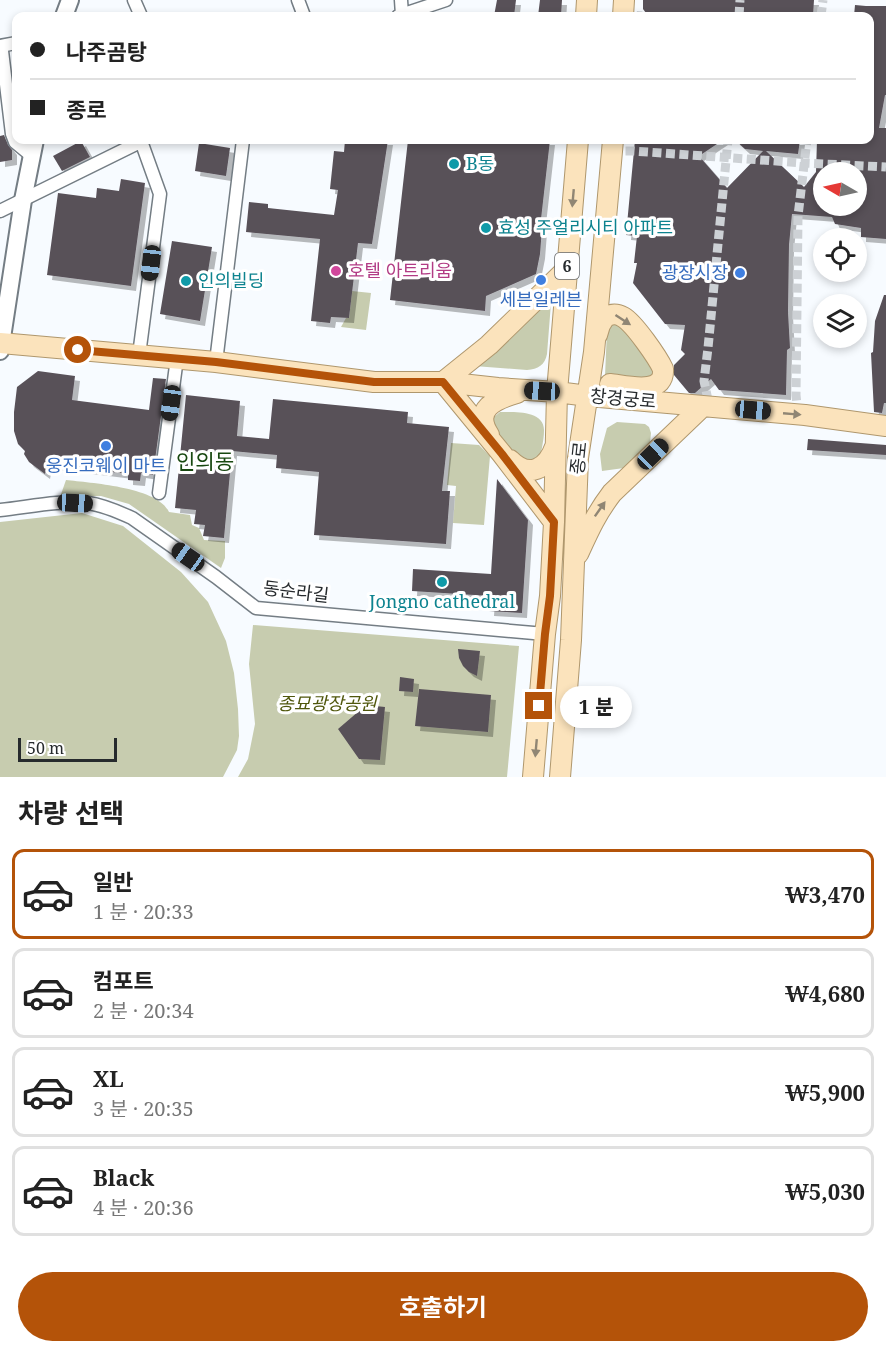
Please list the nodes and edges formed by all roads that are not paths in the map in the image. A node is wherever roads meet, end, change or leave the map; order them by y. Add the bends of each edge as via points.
1 (446, 0) edge
2 (412, 12) edge
3 (0, 47) edge
4 (12, 134) edge
5 (134, 144) edge
6 (143, 144) edge
7 (243, 144) edge
8 (578, 144) edge
9 (613, 144) edge
10 (34, 148) edge
11 (23, 200) junction
12 (0, 211) edge
13 (567, 270) junction
14 (0, 346) edge
15 (594, 352) junction
16 (139, 355) junction
17 (177, 358) junction
18 (216, 362) junction
19 (443, 382) junction
20 (527, 390) junction
21 (589, 390) junction
22 (557, 392) junction
23 (703, 406) junction
24 (886, 426) edge
25 (555, 447) junction
26 (159, 493) dead end
27 (0, 510) edge
28 (554, 522) junction
29 (575, 562) junction
30 (545, 634) junction
31 (533, 777) edge
32 (560, 777) edge

1 - 2 street
3 - 4 street
5 - 11 street
6 - 16 street via 160,194
7 - 18 street
8 -> 13 main road, 종로 / 6
9 - 15 main road, 종로 / 6
10 - 11 street
11 - 12 street
11 - 14 street via 26,214 19,257 13,268 16,281 10,321
13 - 19 main road via 489,345
13 - 22 main road, 종로 / 6
14 - 16 main road, 창경궁로
15 - 21 main road, 종로 / 6
15 -> 21 main road via 605,316 618,315 639,334 664,374 661,382 651,387 607,384
16 - 17 main road, 창경궁로
17 - 18 main road, 창경궁로
17 - 26 street
18 - 19 main road, 창경궁로 via 374,382
19 - 20 main road, 창경궁로
19 - 28 main road
20 - 22 main road, 창경궁로
20 - 25 main road via 491,403 485,410 487,432 512,461 529,470 544,465
21 - 22 main road, 창경궁로
21 - 23 main road, 창경궁로
21 - 29 main road, 종로 / 6 via 578,458
22 - 25 main road, 종로 / 6
23 -> 24 main road, 창경궁로
29 -> 23 main road via 599,509 612,493
25 - 28 main road, 종로 / 6
27 - 30 street, 동순라길 via 75,503 123,513 256,608
28 - 30 main road, 종로 / 6
29 - 32 main road, 종로 / 6
30 -> 31 main road, 종로 / 6

